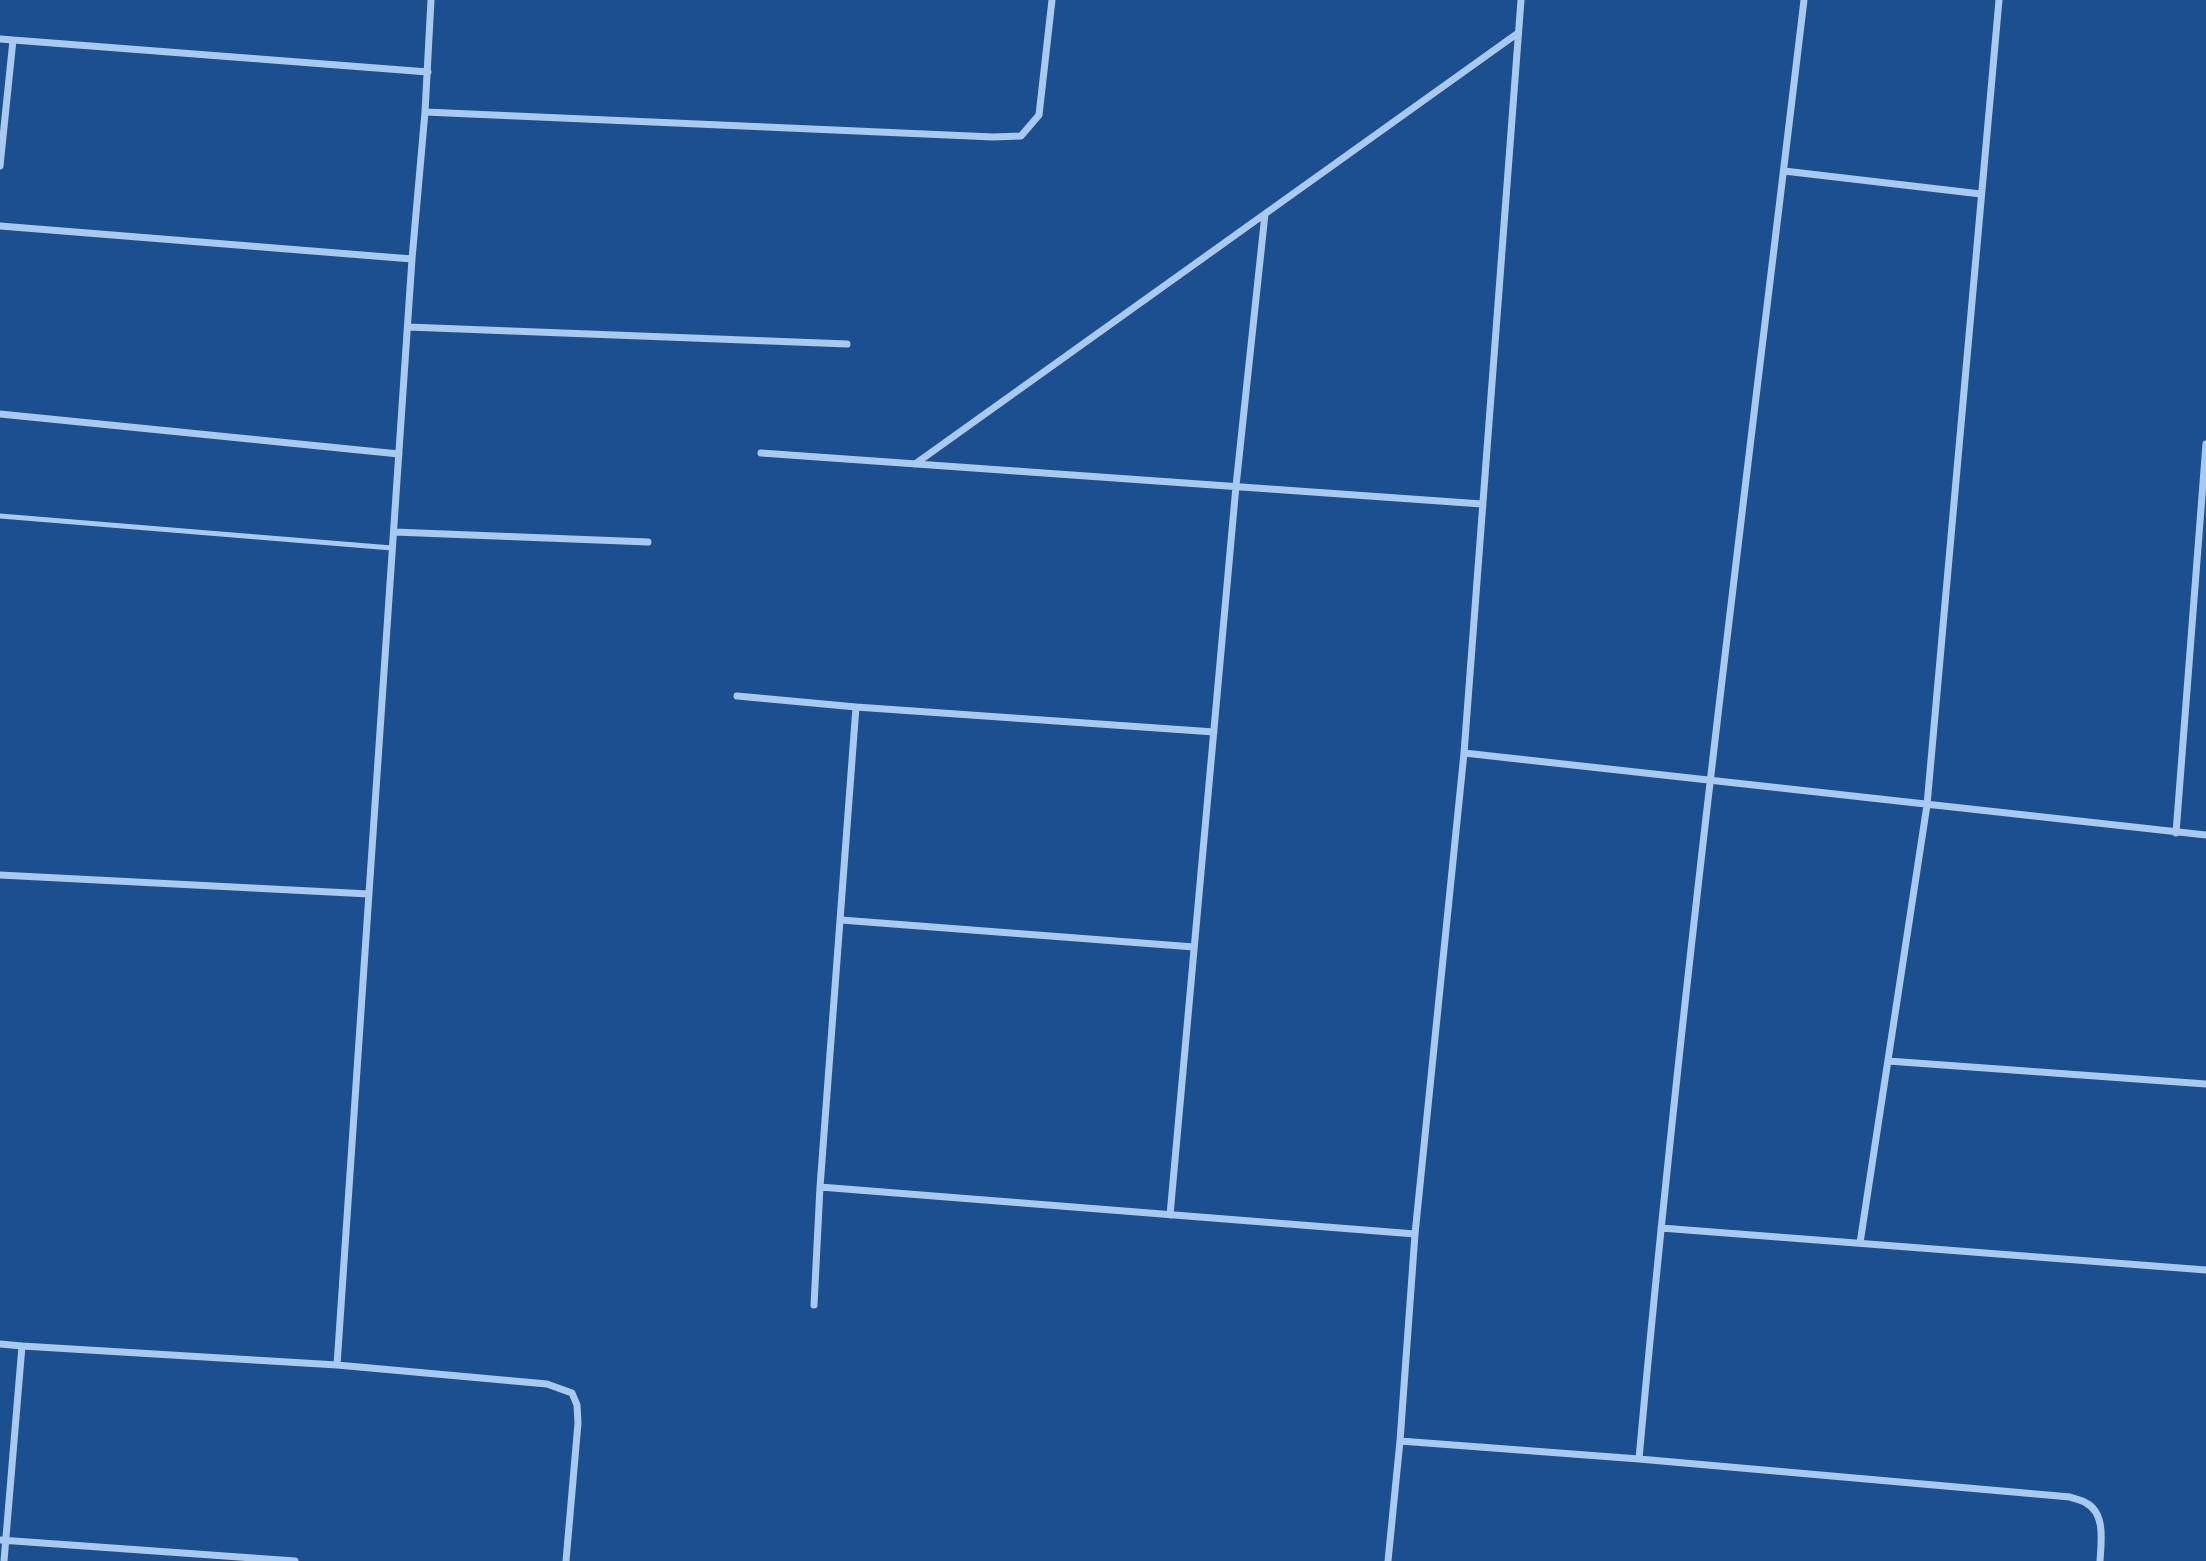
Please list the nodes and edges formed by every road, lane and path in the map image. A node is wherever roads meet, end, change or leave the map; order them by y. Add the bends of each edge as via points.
1 (431, 0) edge
2 (1052, 0) edge
3 (1521, 0) edge
4 (1804, 0) edge
5 (1999, 0) edge
6 (1518, 33) junction
7 (0, 39) edge
8 (13, 40) junction
9 (428, 72) junction
10 (425, 112) junction
11 (0, 166) edge
12 (1784, 171) junction
13 (1981, 194) junction
14 (1265, 214) junction
15 (0, 226) edge
16 (412, 259) junction
17 (408, 327) junction
18 (847, 344) dead end
19 (0, 414) edge
20 (2206, 444) edge
21 (761, 453) dead end
22 (399, 454) junction
23 (915, 464) junction
24 (1237, 486) junction
25 (1482, 504) junction
26 (0, 516) edge
27 (2203, 531) edge
28 (394, 532) junction
29 (648, 542) dead end
30 (392, 548) junction
31 (737, 696) dead end
32 (856, 707) junction
33 (1214, 732) junction
34 (1464, 753) junction
35 (1711, 780) junction
36 (1927, 805) junction
37 (2176, 833) junction
38 (2206, 835) edge
39 (0, 875) edge
40 (369, 894) junction
41 (841, 920) junction
42 (1194, 947) junction
43 (1888, 1061) junction
44 (2206, 1084) edge
45 (820, 1188) junction
46 (1170, 1215) junction
47 (1661, 1228) junction
48 (1415, 1234) junction
49 (1860, 1243) junction
50 (2206, 1270) edge
51 (814, 1305) dead end
52 (0, 1344) edge
53 (22, 1346) junction
54 (337, 1365) junction
55 (1400, 1441) junction
56 (1639, 1459) junction
57 (3, 1540) edge
58 (4, 1561) edge
59 (295, 1561) edge
60 (566, 1561) edge
61 (1388, 1561) edge
62 (2100, 1561) edge

1 - 9 street
2 - 10 street via 1039,115 1021,136
3 - 6 street
4 - 12 street
5 - 13 street
6 - 14 street
6 - 25 street
7 - 8 street
8 - 9 street
8 - 11 street
9 - 10 street
10 - 16 street
12 - 13 street
12 - 35 street
13 - 36 street
14 - 23 street
14 - 24 street
15 - 16 street
16 - 17 street
17 - 18 street
17 - 22 street
19 - 22 street
20 - 27 street
21 - 23 street
22 - 28 street
23 - 24 street
24 - 25 street
24 - 33 street
25 - 34 street
26 - 30 lane
27 - 37 street
28 - 29 street
28 - 30 street
30 - 40 street
31 - 32 street
32 - 33 street
32 - 41 street
33 - 42 street
34 - 35 street
34 - 48 street
35 - 36 street
35 - 47 street
36 - 37 street
36 - 43 street
37 - 38 street
39 - 40 street
40 - 54 street
41 - 42 street
41 - 45 street
42 - 46 street
43 - 44 street
43 - 49 street
45 - 46 street
45 - 51 street
46 - 48 street
47 - 49 street
47 - 56 street
48 - 55 street
49 - 50 street
52 - 53 street
53 - 54 street
53 - 57 street
54 - 60 street via 547,1384 572,1393 578,1423
55 - 56 street
55 - 61 street
56 - 62 street via 2070,1497 2089,1503 2100,1519
57 - 58 street
57 - 59 street

